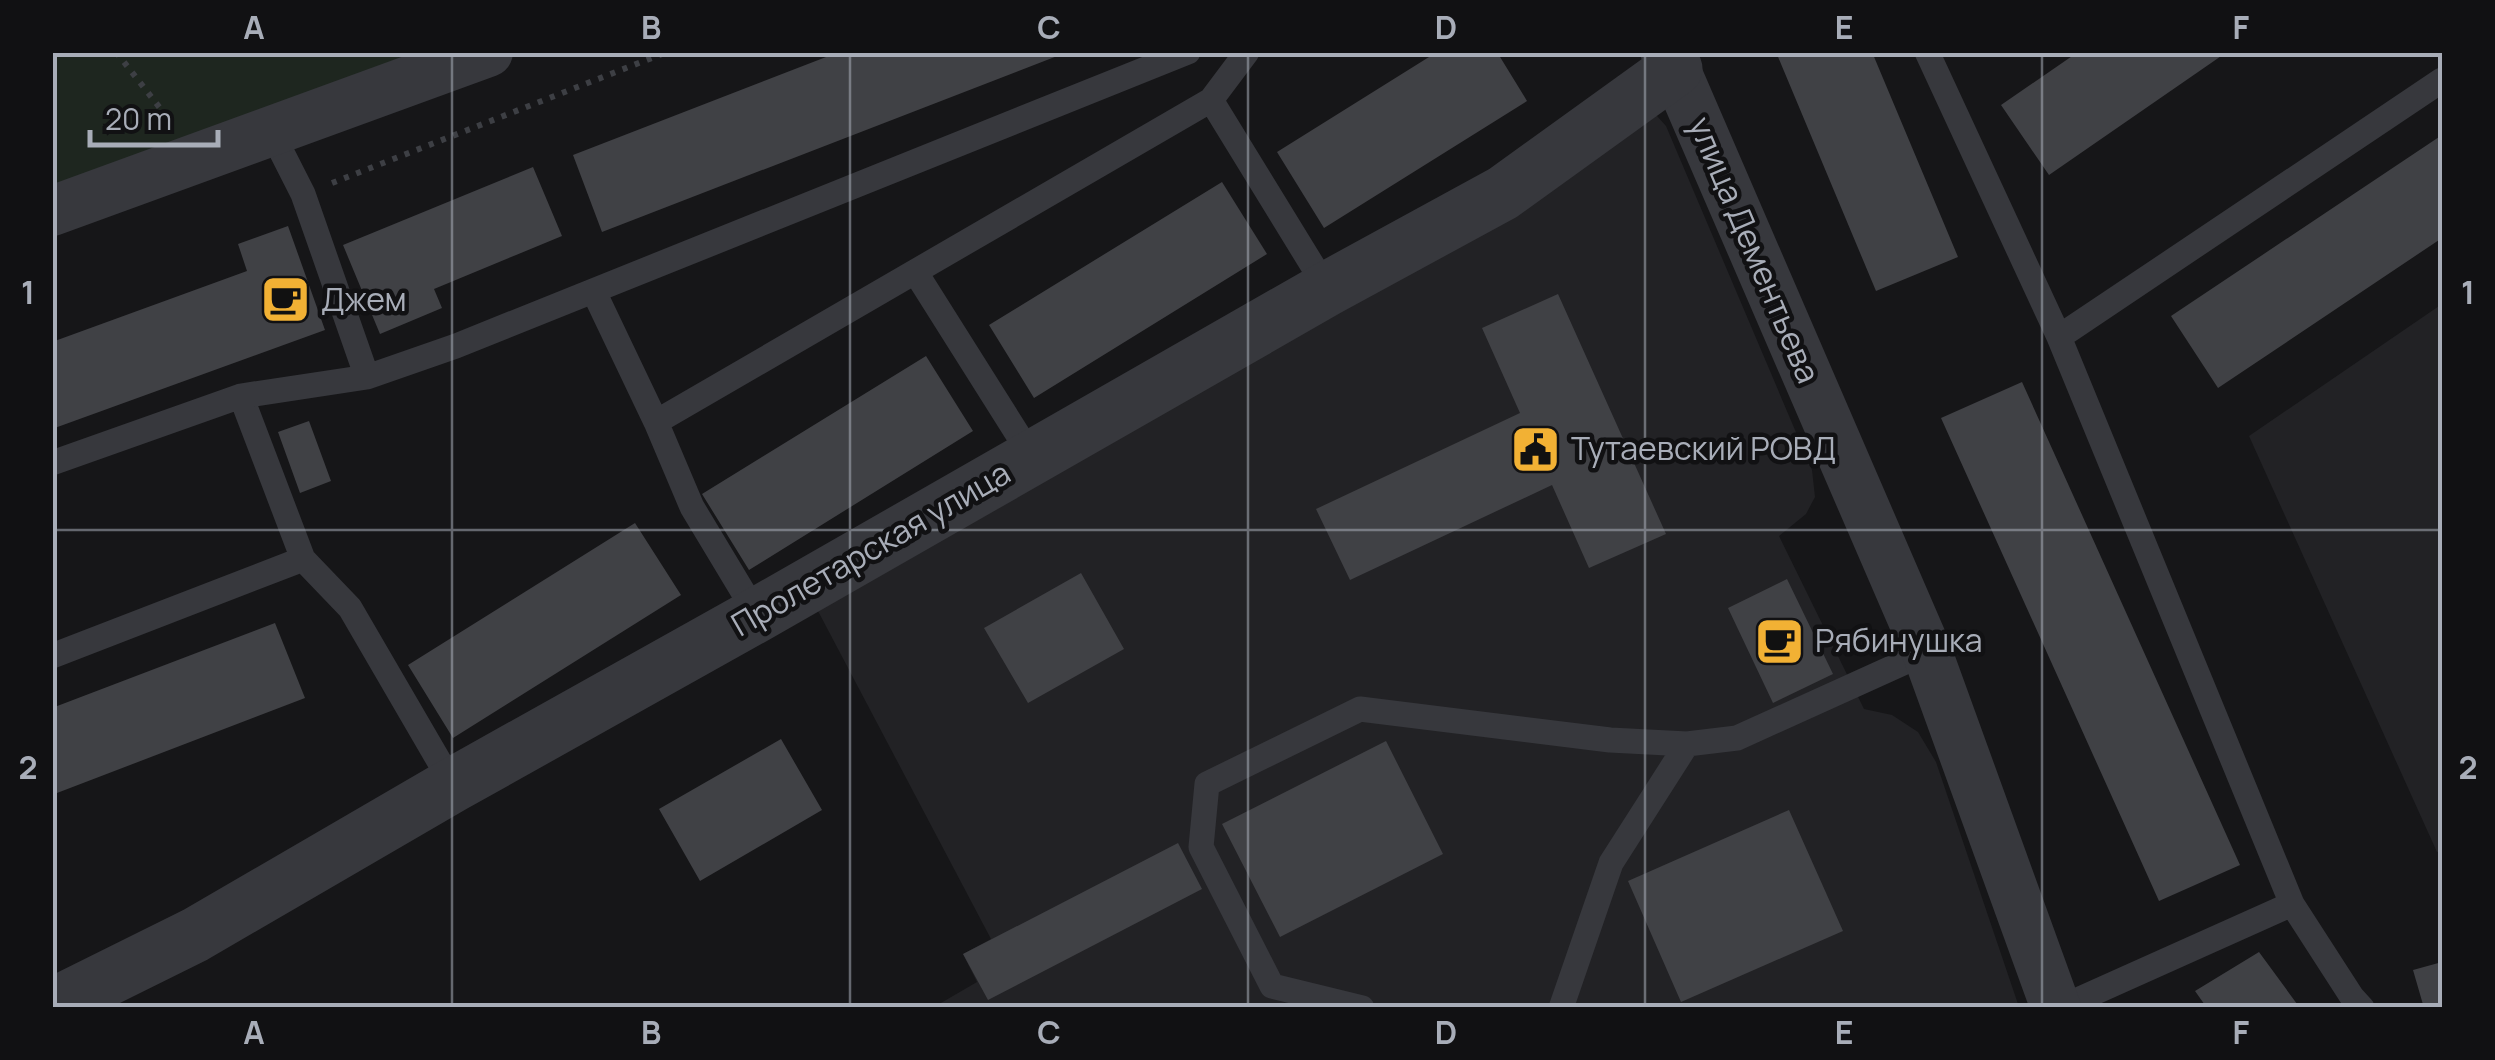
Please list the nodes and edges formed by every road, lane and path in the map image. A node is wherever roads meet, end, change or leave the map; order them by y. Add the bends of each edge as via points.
1 (116, 52) edge
2 (488, 52) edge
3 (667, 52) edge
4 (1188, 52) edge
5 (1247, 52) edge
6 (1935, 56) edge
7 (1672, 61) edge
8 (2442, 80) edge
9 (1211, 100) junction
10 (271, 131) junction
11 (199, 157) junction
12 (303, 194) junction
13 (52, 211) edge
14 (916, 274) junction
15 (1327, 289) junction
16 (594, 292) junction
17 (2059, 336) junction
18 (367, 376) junction
19 (241, 396) junction
20 (656, 422) junction
21 (1032, 457) junction
22 (52, 462) edge
23 (303, 559) junction
24 (757, 615) junction
25 (1927, 652) junction
26 (52, 656) edge
27 (1688, 744) junction
28 (453, 785) junction
29 (2292, 904) junction
30 (52, 1006) edge
31 (1362, 1008) edge
32 (1561, 1008) edge
33 (2058, 1008) edge
34 (2362, 1008) edge

1 - 11 path
2 - 10 street
3 - 12 path
4 - 16 lane
5 - 9 lane
6 - 17 lane
7 - 15 street, Пролетарская улица via 1503,193
7 - 25 street, улица Дементьева
8 - 17 lane
9 - 14 lane
9 - 15 lane
10 - 11 street
10 - 12 lane
11 - 13 street
12 - 18 lane
14 - 20 lane
14 - 21 lane
15 - 21 street, Пролетарская улица
16 - 18 lane
16 - 20 lane
17 - 29 lane
18 - 19 lane
19 - 22 lane
19 - 23 lane
20 - 24 lane via 692,507
21 - 24 street, Пролетарская улица
23 - 26 lane
23 - 28 lane via 350,608
24 - 28 street, Пролетарская улица
25 - 27 lane via 1738,738
25 - 33 street, улица Дементьева
27 - 31 lane via 1360,709 1207,784 1201,847 1272,986
27 - 32 lane via 1612,863
28 - 30 street, Пролетарская улица via 195,935
29 - 33 lane
29 - 34 lane

